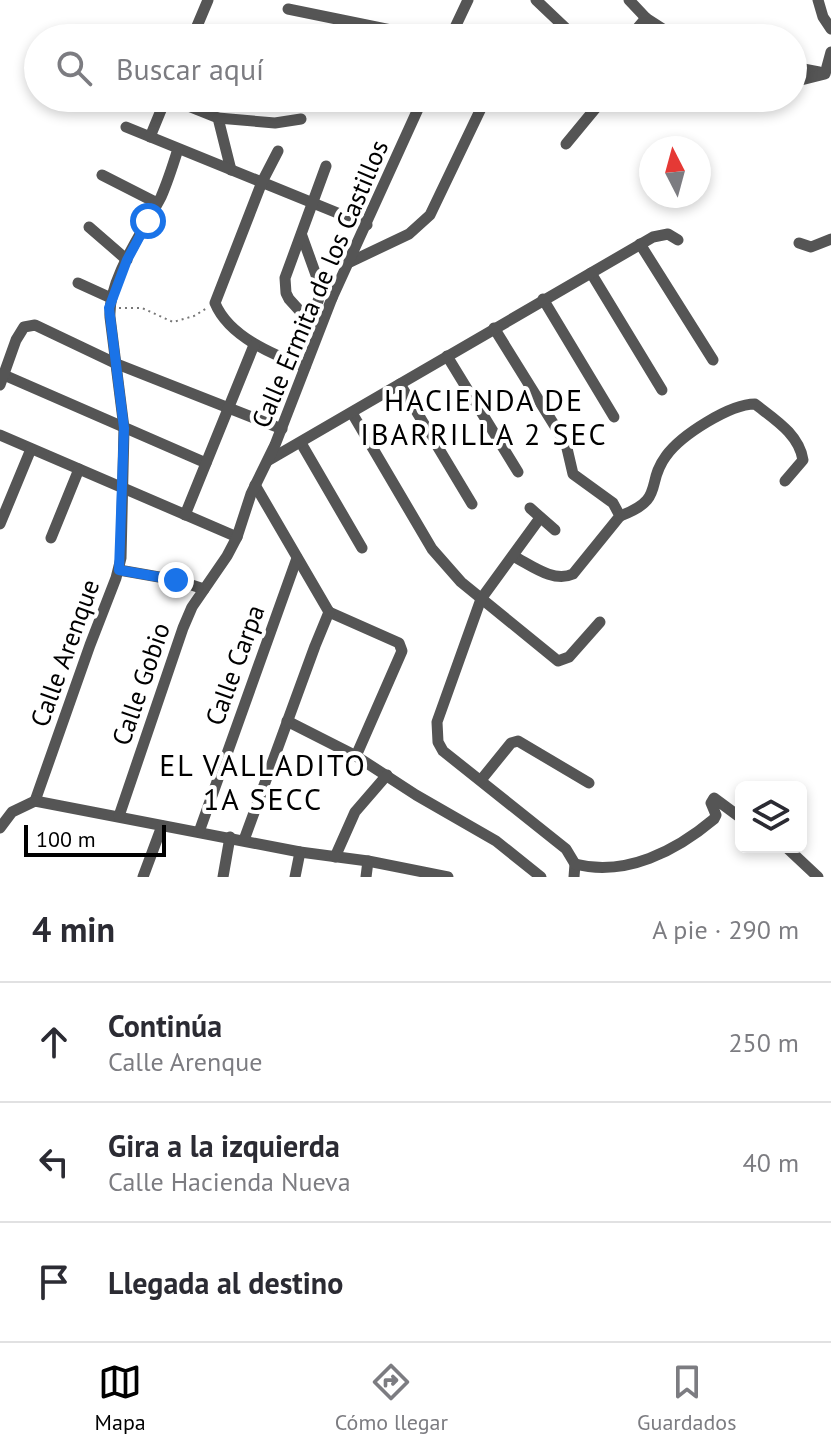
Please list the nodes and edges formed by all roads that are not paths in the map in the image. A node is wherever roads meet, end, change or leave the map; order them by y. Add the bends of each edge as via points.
1 (208, 0) edge
2 (468, 0) edge
3 (536, 0) edge
4 (629, 0) edge
5 (818, 0) edge
6 (288, 9) dead end
7 (646, 18) junction
8 (198, 24) edge
9 (361, 24) edge
10 (457, 24) edge
11 (561, 24) edge
12 (641, 24) edge
13 (655, 24) edge
14 (831, 29) edge
15 (830, 56) edge
16 (807, 70) edge
17 (828, 75) edge
18 (807, 79) edge
19 (161, 112) edge
20 (203, 112) edge
21 (417, 112) edge
22 (479, 112) edge
23 (592, 112) edge
24 (218, 118) junction
25 (301, 119) dead end
26 (126, 127) dead end
27 (150, 137) junction
28 (566, 144) dead end
29 (178, 149) junction
30 (278, 151) dead end
31 (326, 166) dead end
32 (231, 170) junction
33 (102, 175) dead end
34 (262, 182) junction
35 (157, 203) junction
36 (313, 204) junction
37 (367, 225) junction
38 (89, 227) dead end
39 (302, 236) junction
40 (831, 239) edge
41 (678, 240) dead end
42 (799, 243) dead end
43 (640, 244) junction
44 (127, 260) junction
45 (350, 262) junction
46 (591, 273) junction
47 (78, 283) dead end
48 (322, 286) junction
49 (332, 298) junction
50 (543, 299) junction
51 (110, 303) junction
52 (315, 327) junction
53 (494, 328) junction
54 (254, 345) junction
55 (447, 356) junction
56 (713, 360) dead end
57 (117, 364) junction
58 (305, 367) junction
59 (2, 380) edge
60 (400, 384) junction
61 (662, 390) dead end
62 (228, 406) junction
63 (352, 413) junction
64 (614, 417) dead end
65 (124, 428) junction
66 (282, 429) junction
67 (0, 435) edge
68 (301, 443) junction
69 (31, 449) junction
70 (269, 460) junction
71 (206, 463) junction
72 (79, 469) junction
73 (518, 472) dead end
74 (785, 481) dead end
75 (255, 485) junction
76 (123, 489) junction
77 (472, 504) dead end
78 (530, 508) dead end
79 (185, 515) junction
80 (620, 516) junction
81 (540, 518) junction
82 (0, 524) edge
83 (555, 530) dead end
84 (237, 537) junction
85 (51, 538) dead end
86 (362, 548) dead end
87 (513, 556) junction
88 (297, 558) junction
89 (119, 570) junction
90 (204, 589) junction
91 (481, 599) junction
92 (329, 612) junction
93 (600, 622) dead end
94 (287, 721) junction
95 (356, 756) junction
96 (387, 775) junction
97 (481, 780) junction
98 (589, 783) dead end
99 (35, 801) junction
100 (735, 814) edge
101 (119, 816) junction
102 (162, 826) junction
103 (0, 828) edge
104 (199, 832) junction
105 (230, 837) junction
106 (244, 840) junction
107 (300, 852) junction
108 (792, 853) edge
109 (335, 857) junction
110 (368, 861) junction
111 (575, 864) junction
112 (442, 876) edge
113 (143, 877) edge
114 (223, 877) edge
115 (295, 877) edge
116 (366, 877) edge
117 (541, 877) edge
118 (574, 877) edge
119 (818, 877) edge

1 - 8 street
2 - 10 street
3 - 11 street
4 - 7 street
5 - 14 street
6 - 9 street
7 - 12 street
7 - 13 street
15 - 17 street
16 - 17 street
17 - 18 street
19 - 27 street
20 - 24 street
21 - 37 street, Calle Ermita de los Castillos
22 - 45 street via 430,215 409,234
23 - 28 street
24 - 25 street via 275,123
24 - 32 street
26 - 27 street
27 - 29 street
29 - 32 street
29 - 35 street
30 - 34 street
31 - 36 street
32 - 34 street
33 - 35 street
34 - 36 street
34 - 54 street via 215,303
35 - 44 street
36 - 37 street
36 - 39 street
37 - 45 street, Calle Ermita de los Castillos
38 - 44 street
39 - 48 street
39 - 52 street via 285,278 286,293
40 - 42 street via 811,247
41 - 43 street via 668,234
43 - 46 street
43 - 56 street
44 - 51 street
45 - 49 street, Calle Ermita de los Castillos
46 - 50 street
46 - 61 street
47 - 51 street
48 - 49 street
48 - 52 street
49 - 52 street, Calle Ermita de los Castillos
50 - 53 street
50 - 64 street
51 - 57 street, Calle Arenque
52 - 58 street, Calle Ermita de los Castillos
53 - 55 street
53 - 80 street via 566,444 573,474 613,503
54 - 58 street
54 - 62 street
55 - 60 street
55 - 73 street
57 - 59 street via 35,325 24,327 16,340
57 - 62 street
57 - 65 street, Calle Arenque
58 - 66 street, Calle Ermita de los Castillos
59 - 65 street
60 - 63 street
60 - 77 street
62 - 66 street
62 - 71 street
63 - 68 street
63 - 91 street via 432,549
65 - 71 street
65 - 76 street, Calle Arenque
66 - 70 street, Calle Ermita de los Castillos
67 - 69 street
68 - 70 street
68 - 86 street
69 - 72 street
69 - 82 street
70 - 75 street, Calle Ermita de los Castillos
71 - 79 street
72 - 76 street
72 - 85 street
74 - 80 street via 803,460 802,451 788,431 755,404 746,404 695,429 664,458 644,505
75 - 84 street, Calle Gobio
75 - 88 street
76 - 79 street
76 - 89 street, Calle Arenque
78 - 81 street
79 - 84 street
80 - 87 street via 566,577
81 - 83 street
81 - 87 street
84 - 90 street, Calle Gobio
87 - 91 street
88 - 92 street
88 - 104 street, Calle Carpa
89 - 90 street
89 - 99 street, Calle Arenque
90 - 101 street, Calle Gobio via 179,638
91 - 93 street via 558,661 569,657
91 - 97 street via 436,733 443,751
92 - 94 street
92 - 95 street via 399,643 402,651
94 - 95 street
94 - 106 street
95 - 96 street
96 - 109 street via 355,812
96 - 117 street via 496,841
97 - 98 street via 518,741
97 - 111 street via 553,836
99 - 101 street
99 - 103 street via 12,812
100 - 111 street via 714,798 714,819 682,847 627,869 601,872
101 - 102 street
102 - 104 street
102 - 113 street
104 - 105 street
105 - 106 street
105 - 114 street
106 - 107 street
107 - 109 street
107 - 115 street
108 - 119 street
109 - 110 street
110 - 112 street
110 - 116 street
111 - 118 street

